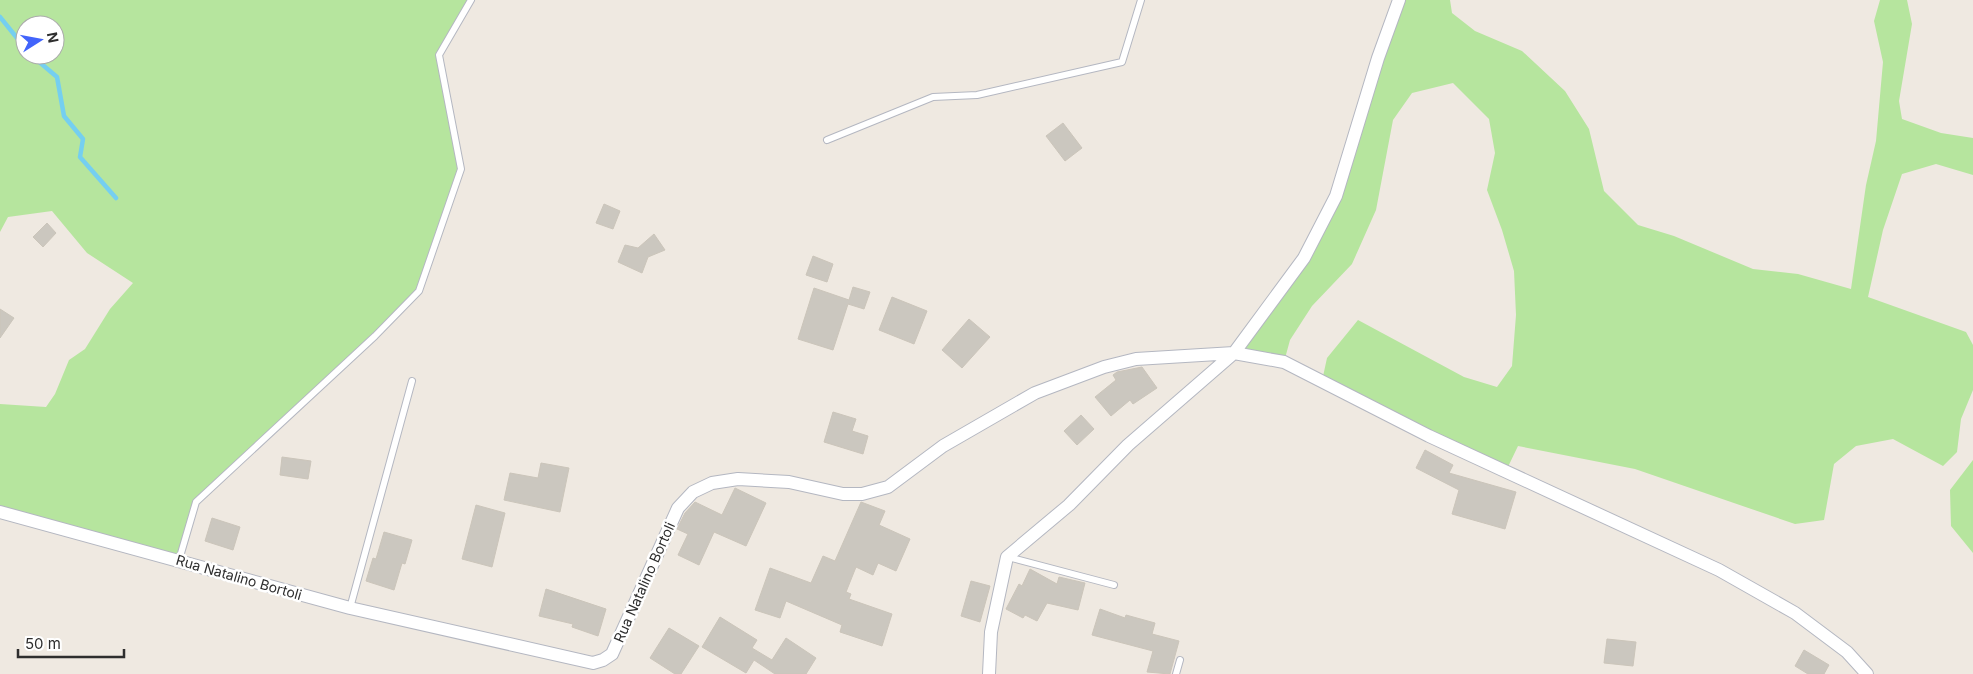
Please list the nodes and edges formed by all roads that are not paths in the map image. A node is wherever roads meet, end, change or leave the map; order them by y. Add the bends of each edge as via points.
1 (471, 0) edge
2 (1141, 0) edge
3 (1399, 0) edge
4 (827, 140) dead end
5 (1234, 353) junction
6 (412, 381) dead end
7 (0, 512) edge
8 (1007, 557) junction
9 (179, 560) junction
10 (1114, 584) dead end
11 (350, 608) junction
12 (1180, 660) dead end
13 (989, 674) edge
14 (1176, 674) edge
15 (1867, 674) edge

1 - 9 lane via 439,55 461,168 419,291 196,502
2 - 4 lane via 1122,62 977,94 934,97
3 - 5 street via 1336,196 1304,258
5 - 8 street via 1128,444 1069,505
5 - 11 street, Rua Natalino Bortoli via 1136,359 1096,370 1035,394 943,446 888,487 862,494 843,494 789,482 738,479 712,483 693,492 678,508 612,654 593,664
5 - 15 street, Rua Natalino Bortoli via 1284,362 1429,436 1719,570 1795,613 1847,652
6 - 11 lane
7 - 9 street, Rua Natalino Bortoli
8 - 10 lane
8 - 13 street via 991,632
9 - 11 street, Rua Natalino Bortoli
12 - 14 lane

